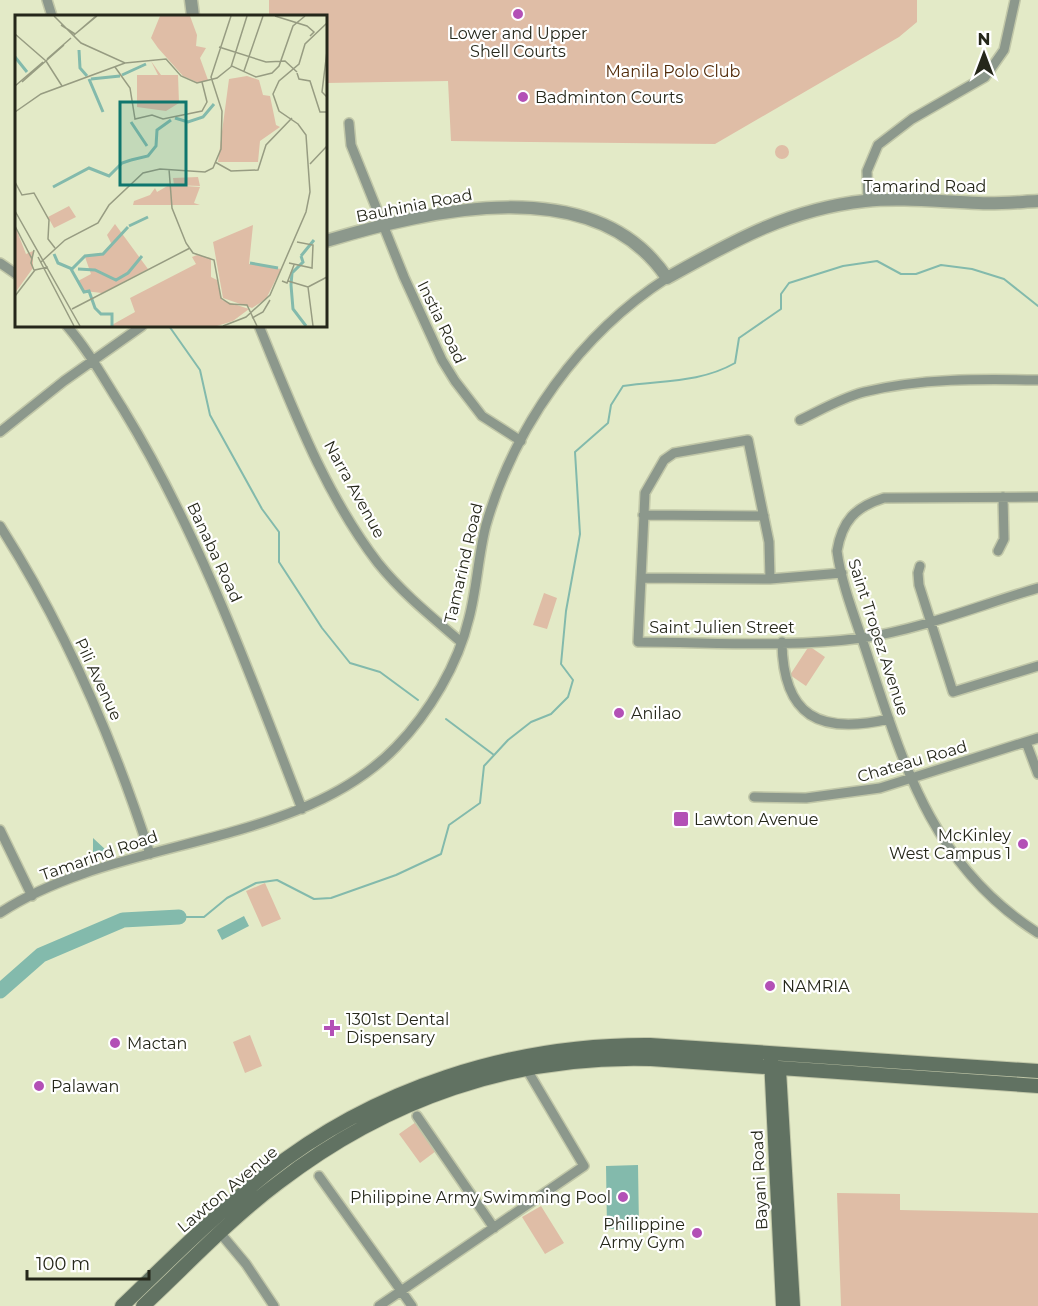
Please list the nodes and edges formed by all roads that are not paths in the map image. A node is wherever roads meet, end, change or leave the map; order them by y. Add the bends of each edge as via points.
1 (47, 0) edge
2 (191, 0) edge
3 (1015, 0) edge
4 (52, 15) edge
5 (193, 15) edge
6 (349, 123) dead end
7 (868, 200) junction
8 (1038, 201) edge
9 (383, 224) junction
10 (327, 241) edge
11 (0, 263) edge
12 (15, 273) edge
13 (668, 278) junction
14 (69, 327) edge
15 (141, 327) edge
16 (259, 327) edge
17 (93, 360) junction
18 (1038, 380) edge
19 (800, 420) dead end
20 (0, 432) edge
21 (521, 441) junction
22 (1003, 497) junction
23 (1038, 497) edge
24 (643, 515) junction
25 (764, 516) junction
26 (0, 526) edge
27 (998, 550) dead end
28 (920, 566) dead end
29 (842, 573) junction
30 (641, 578) junction
31 (770, 579) junction
32 (1038, 588) edge
33 (930, 622) junction
34 (862, 638) junction
35 (461, 642) junction
36 (782, 642) junction
37 (1038, 666) edge
38 (889, 719) junction
39 (1038, 738) edge
40 (1026, 742) junction
41 (1038, 774) edge
42 (912, 780) junction
43 (754, 797) dead end
44 (302, 809) junction
45 (0, 830) edge
46 (150, 854) junction
47 (32, 896) junction
48 (0, 913) edge
49 (1038, 933) edge
50 (775, 1060) junction
51 (748, 1065) junction
52 (526, 1068) junction
53 (807, 1069) junction
54 (1038, 1071) edge
55 (1038, 1086) edge
56 (776, 1098) junction
57 (417, 1116) dead end
58 (319, 1176) dead end
59 (780, 1187) junction
60 (494, 1228) junction
61 (220, 1234) junction
62 (401, 1291) junction
63 (122, 1306) edge
64 (143, 1306) edge
65 (274, 1306) edge
66 (379, 1306) edge
67 (412, 1306) edge
68 (783, 1306) edge
69 (793, 1306) edge

1 - 4 street
2 - 5 street
3 - 7 street via 1004,50 985,76 912,119 878,145 867,171
6 - 9 street, Instia Road via 351,145
7 - 8 street, Tamarind Road via 981,204
7 - 13 street, Tamarind Road via 772,223
9 - 10 street, Bauhinia Road
9 - 13 street, Bauhinia Road via 468,209 565,213 622,233 647,251
9 - 21 street, Instia Road via 429,337 455,381 482,416
11 - 12 street
13 - 21 street, Tamarind Road via 643,293 597,333 556,381
14 - 17 street, Banaba Road
15 - 17 street
16 - 35 street, Narra Avenue via 327,479 362,541 403,590
17 - 20 street
17 - 44 street, Banaba Road via 183,516 225,609
18 - 19 street via 953,379 863,392
21 - 35 street, Tamarind Road via 504,473 487,522 469,620
22 - 23 street, Saint Tropez Avenue
22 - 27 street via 1004,538
22 - 29 street, Saint Tropez Avenue via 884,498 868,503 854,512 840,535 837,551
24 - 25 street
24 - 25 street, Saint Julien Street via 645,493 669,456 748,440
24 - 30 street, Saint Julien Street
25 - 31 street
26 - 46 street, Pili Avenue via 72,657 109,738
28 - 33 street via 919,585
29 - 31 street
29 - 34 street, Saint Tropez Avenue
30 - 31 street
30 - 36 street, Saint Julien Street via 638,642
32 - 33 street, Saint Julien Street
33 - 34 street, Saint Julien Street
33 - 37 street via 953,692
34 - 36 street, Saint Julien Street
34 - 38 street, Saint Tropez Avenue
35 - 44 street, Tamarind Road via 426,710 395,749 345,788
36 - 38 street via 789,690 810,714 839,726
38 - 42 street, Saint Tropez Avenue
39 - 40 street, Chateau Road
40 - 41 street
40 - 42 street, Chateau Road
42 - 43 street, Chateau Road via 806,798
42 - 49 street, Saint Tropez Avenue via 931,821 959,864 995,902
44 - 46 street, Tamarind Road
45 - 47 street
46 - 47 street, Tamarind Road
47 - 48 street, Tamarind Road
50 - 51 main road, Lawton Avenue
50 - 53 main road, Lawton Avenue
50 - 54 main road, Lawton Avenue
50 - 56 main road, Bayani Road
50 - 63 main road, Lawton Avenue via 650,1045 591,1046 502,1060 422,1086 365,1111 267,1174
51 - 52 main road, Lawton Avenue via 628,1058
51 - 56 main road
52 - 60 street via 584,1166
52 - 61 main road, Lawton Avenue via 428,1096 368,1123 276,1184
53 - 55 main road, Lawton Avenue
53 - 56 main road via 791,1078
56 - 59 main road, Bayani Road
57 - 60 street
58 - 62 street
59 - 68 main road, Bayani Road
59 - 69 main road, Bayani Road
60 - 62 street
61 - 64 main road, Lawton Avenue
61 - 65 street
62 - 66 street
62 - 67 street

